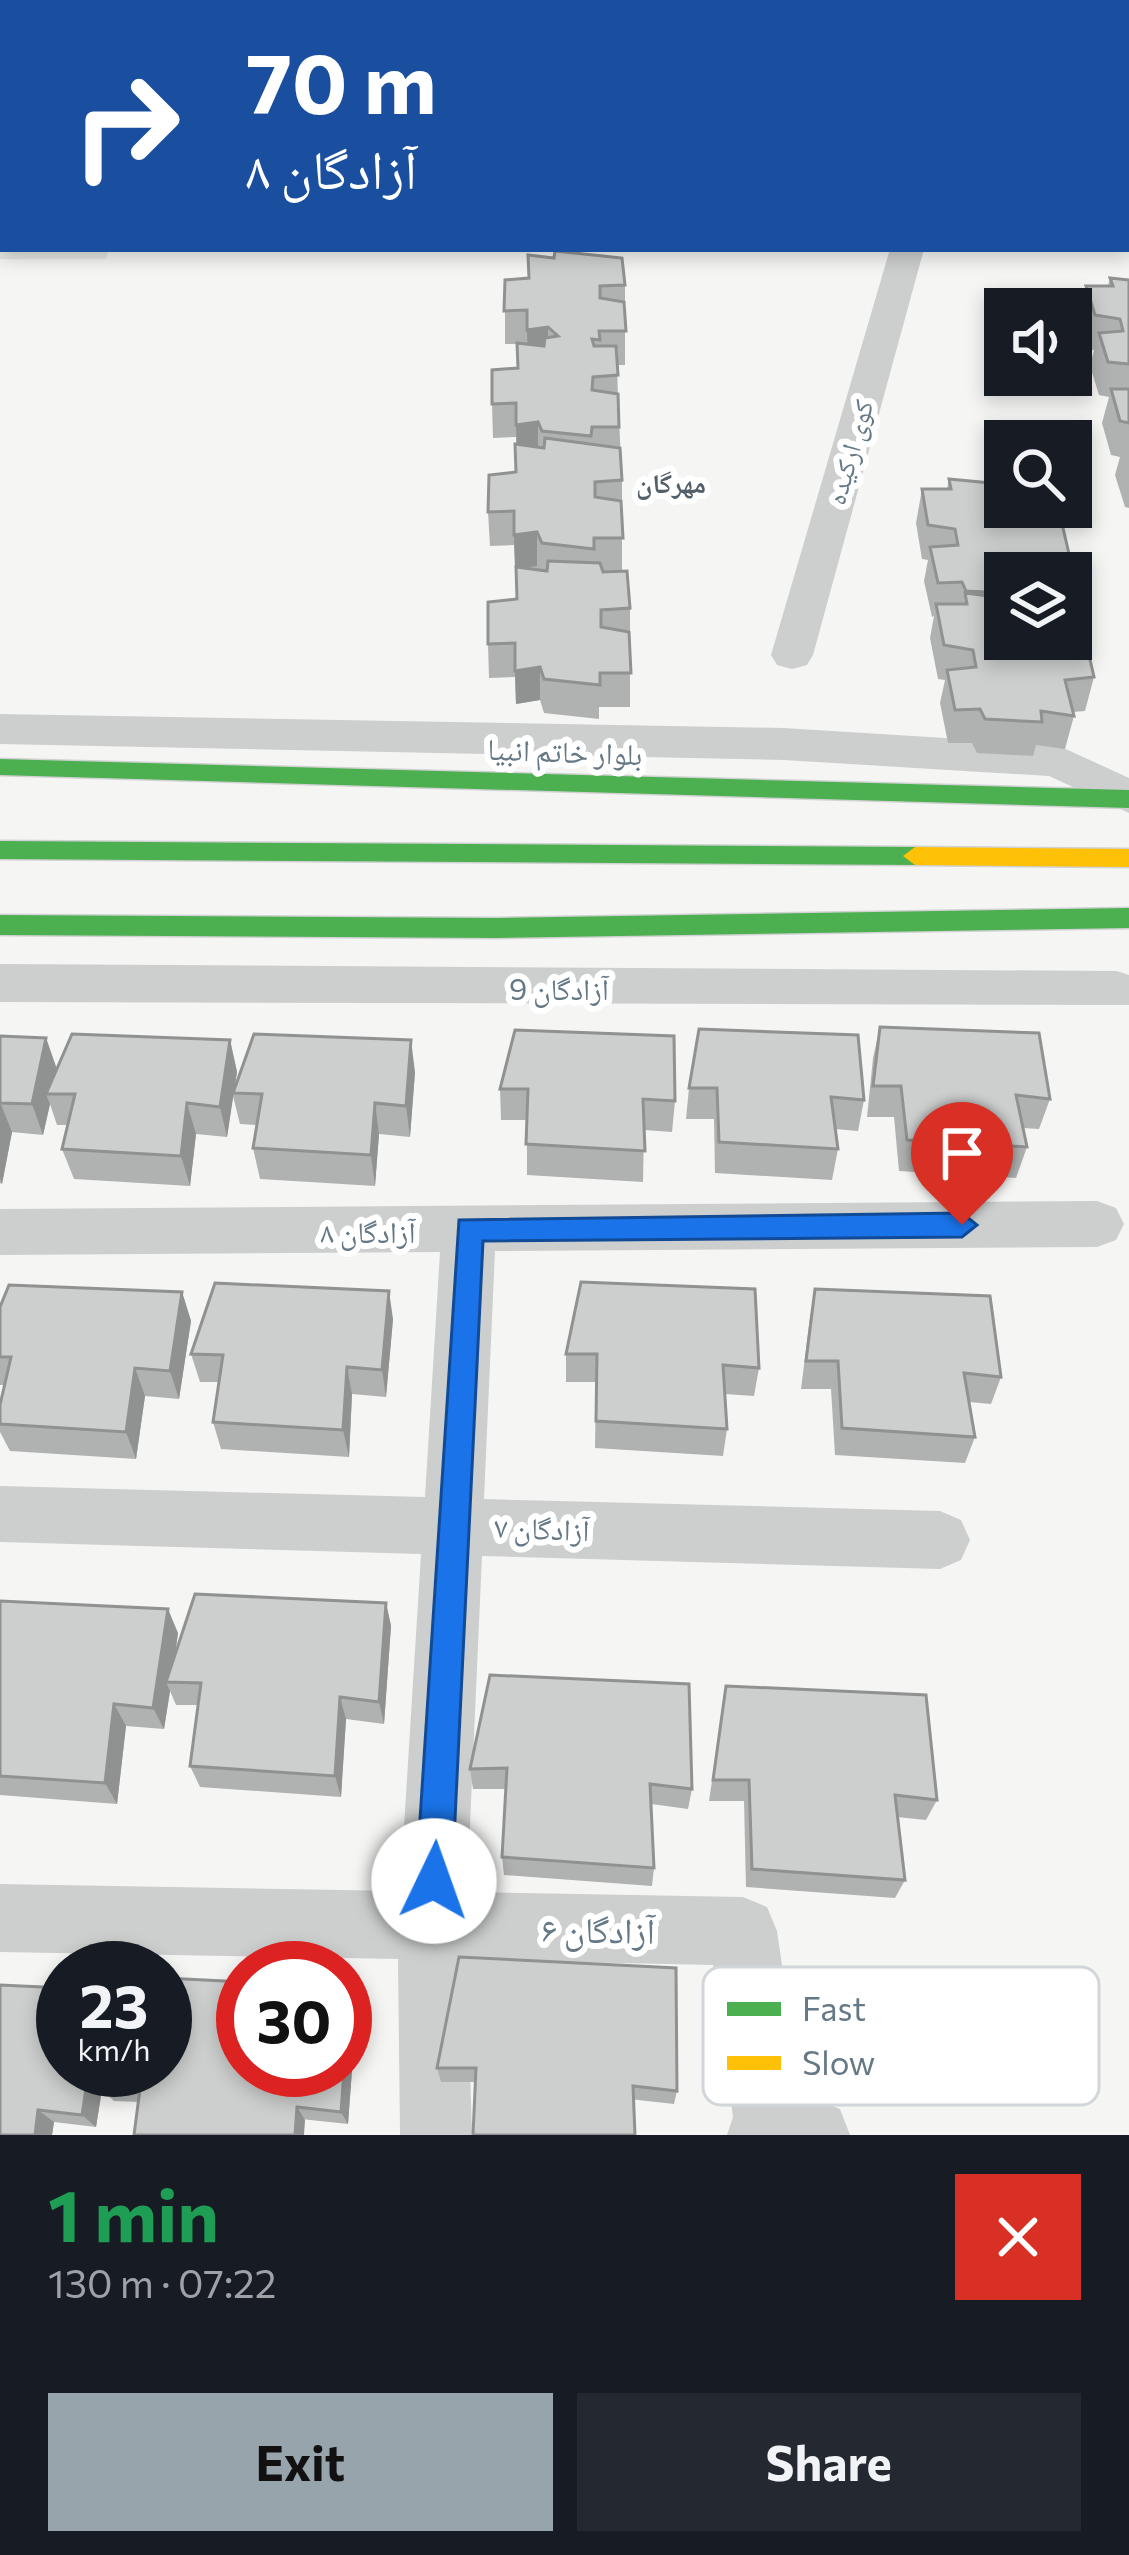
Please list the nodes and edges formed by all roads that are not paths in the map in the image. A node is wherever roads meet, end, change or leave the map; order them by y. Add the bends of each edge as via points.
1 (906, 252) edge
2 (791, 655) dead end
3 (0, 729) edge
4 (0, 766) edge
5 (1129, 798) edge
6 (0, 850) edge
7 (1129, 858) edge
8 (1129, 918) edge
9 (0, 926) edge
10 (0, 983) edge
11 (1117, 990) dead end
12 (1097, 1224) dead end
13 (469, 1229) junction
14 (0, 1232) edge
15 (0, 1514) edge
16 (450, 1524) junction
17 (940, 1540) dead end
18 (0, 1918) edge
19 (432, 1926) junction
20 (750, 1967) edge
21 (436, 2135) edge

1 - 2 street, کوی ارکیده
3 - 5 street via 830,747 1057,761
4 - 5 main road, بلوار خاتم انبیا
6 - 7 main road
8 - 9 main road
10 - 11 street, آزادگان 9
12 - 13 street, آزادگان ۸
13 - 14 street, آزادگان ۸
13 - 16 street
15 - 16 street, آزادگان ۷
16 - 17 street, آزادگان ۷
16 - 19 street
18 - 19 street, آزادگان ۶
19 - 20 street, آزادگان ۶ via 743,1930
19 - 21 street

